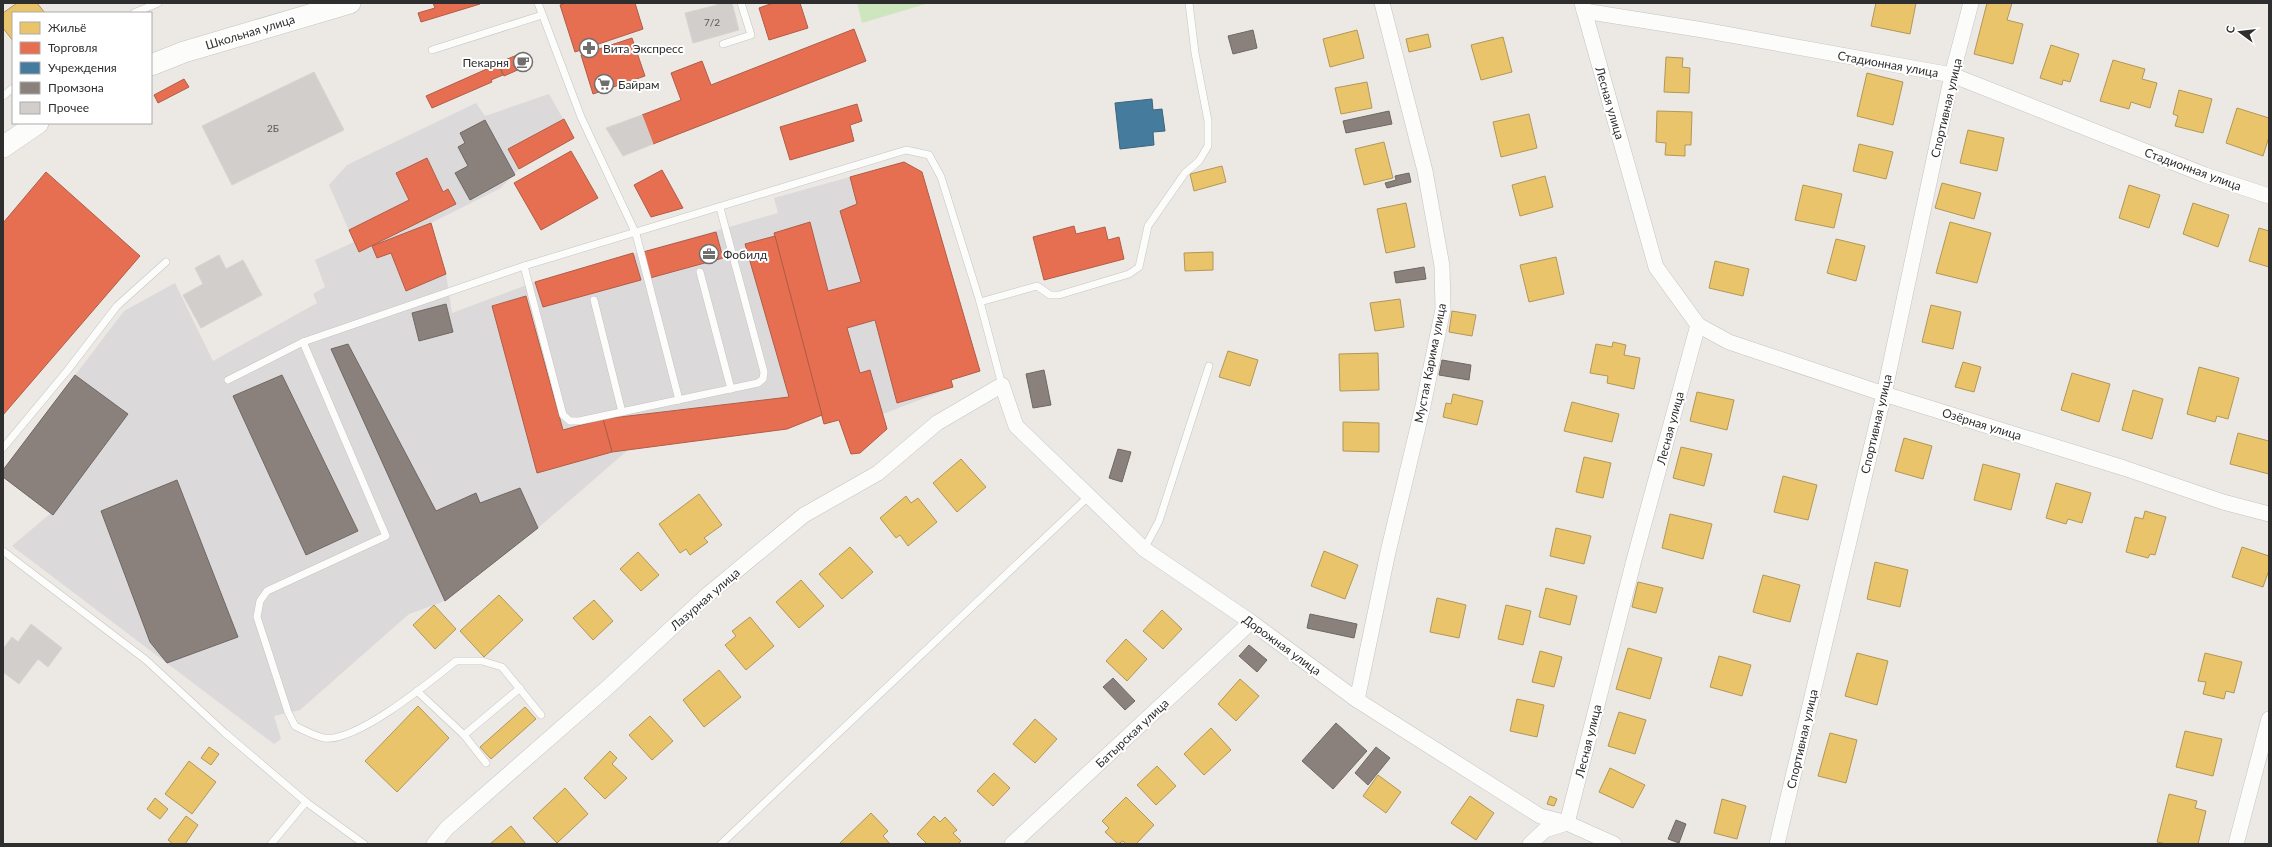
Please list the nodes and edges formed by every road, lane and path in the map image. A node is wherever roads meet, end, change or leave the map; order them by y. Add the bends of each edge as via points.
1 (158, 3) edge
2 (350, 3) edge
3 (538, 3) edge
4 (742, 3) edge
5 (1189, 3) edge
6 (1382, 3) edge
7 (1971, 3) edge
8 (1583, 7) edge
9 (136, 12) edge
10 (542, 15) junction
11 (723, 44) dead end
12 (432, 50) dead end
13 (152, 66) edge
14 (1952, 76) junction
15 (12, 89) edge
16 (3, 96) edge
17 (37, 124) edge
18 (3, 147) edge
19 (2269, 196) edge
20 (720, 208) junction
21 (636, 234) junction
22 (166, 262) dead end
23 (524, 266) junction
24 (700, 272) dead end
25 (594, 300) dead end
26 (980, 302) junction
27 (1698, 325) junction
28 (303, 342) junction
29 (1209, 366) dead end
30 (228, 380) dead end
31 (1002, 386) junction
32 (731, 389) junction
33 (1884, 394) junction
34 (678, 400) junction
35 (622, 412) junction
36 (3, 448) edge
37 (1089, 496) junction
38 (2269, 514) edge
39 (1144, 550) junction
40 (3, 551) edge
41 (1251, 622) junction
42 (520, 688) junction
43 (417, 691) junction
44 (1357, 700) junction
45 (541, 715) dead end
46 (2269, 720) edge
47 (464, 735) junction
48 (486, 763) dead end
49 (306, 802) junction
50 (1568, 823) junction
51 (271, 844) edge
52 (364, 844) edge
53 (433, 844) edge
54 (721, 844) edge
55 (1012, 844) edge
56 (1530, 844) edge
57 (1614, 844) edge
58 (1777, 844) edge
59 (2236, 844) edge

1 - 9 lane
2 - 13 street, Школьная улица via 184,52
3 - 10 lane
4 - 11 lane via 751,35
5 - 26 lane via 1195,53 1208,121 1208,146 1199,161 1185,173 1148,226 1139,267 1129,274 1059,296 1050,295 1037,286
6 - 44 street, Мустая Карима улица via 1425,171 1442,266 1443,309
7 - 14 street, Спортивная улица
8 - 14 street, Стадионная улица
8 - 27 street, Лесная улица via 1656,267
10 - 12 lane
10 - 21 lane via 581,117
14 - 19 street, Стадионная улица via 2205,175
14 - 33 street, Спортивная улица
15 - 16 lane
17 - 18 street
20 - 21 lane
20 - 26 lane via 906,150 928,155 941,177
20 - 32 lane via 764,372 763,379 758,383
21 - 23 lane
21 - 34 lane
22 - 36 lane via 116,306 67,371
23 - 28 lane
23 - 35 lane via 563,415 570,421 579,421
24 - 32 lane
25 - 35 lane
26 - 31 lane
27 - 33 street, Озёрная улица via 1729,342
27 - 50 street, Лесная улица via 1634,560
28 - 30 lane
28 - 43 lane via 386,536 267,591 260,601 256,617 291,719 296,726 312,734 325,738 351,733
29 - 39 lane via 1159,521
31 - 37 street, Дорожная улица via 1016,426
31 - 53 street, Лазурная улица via 937,423 878,473 804,515 706,596 607,688 447,828
32 - 34 lane
33 - 38 street, Озёрная улица via 2124,468 2223,502
33 - 58 street, Спортивная улица
34 - 35 lane
37 - 39 street, Дорожная улица
37 - 54 lane
39 - 41 street, Дорожная улица
40 - 49 lane via 146,660 225,733
41 - 44 street, Дорожная улица
41 - 55 street, Батырская улица
42 - 43 lane via 502,667 468,660 456,662
42 - 45 lane
42 - 47 lane
43 - 47 lane
44 - 50 street, Дорожная улица via 1540,816
46 - 59 street
47 - 48 lane
49 - 51 lane
49 - 52 lane
50 - 56 street via 1545,830
50 - 57 street, Дорожная улица

